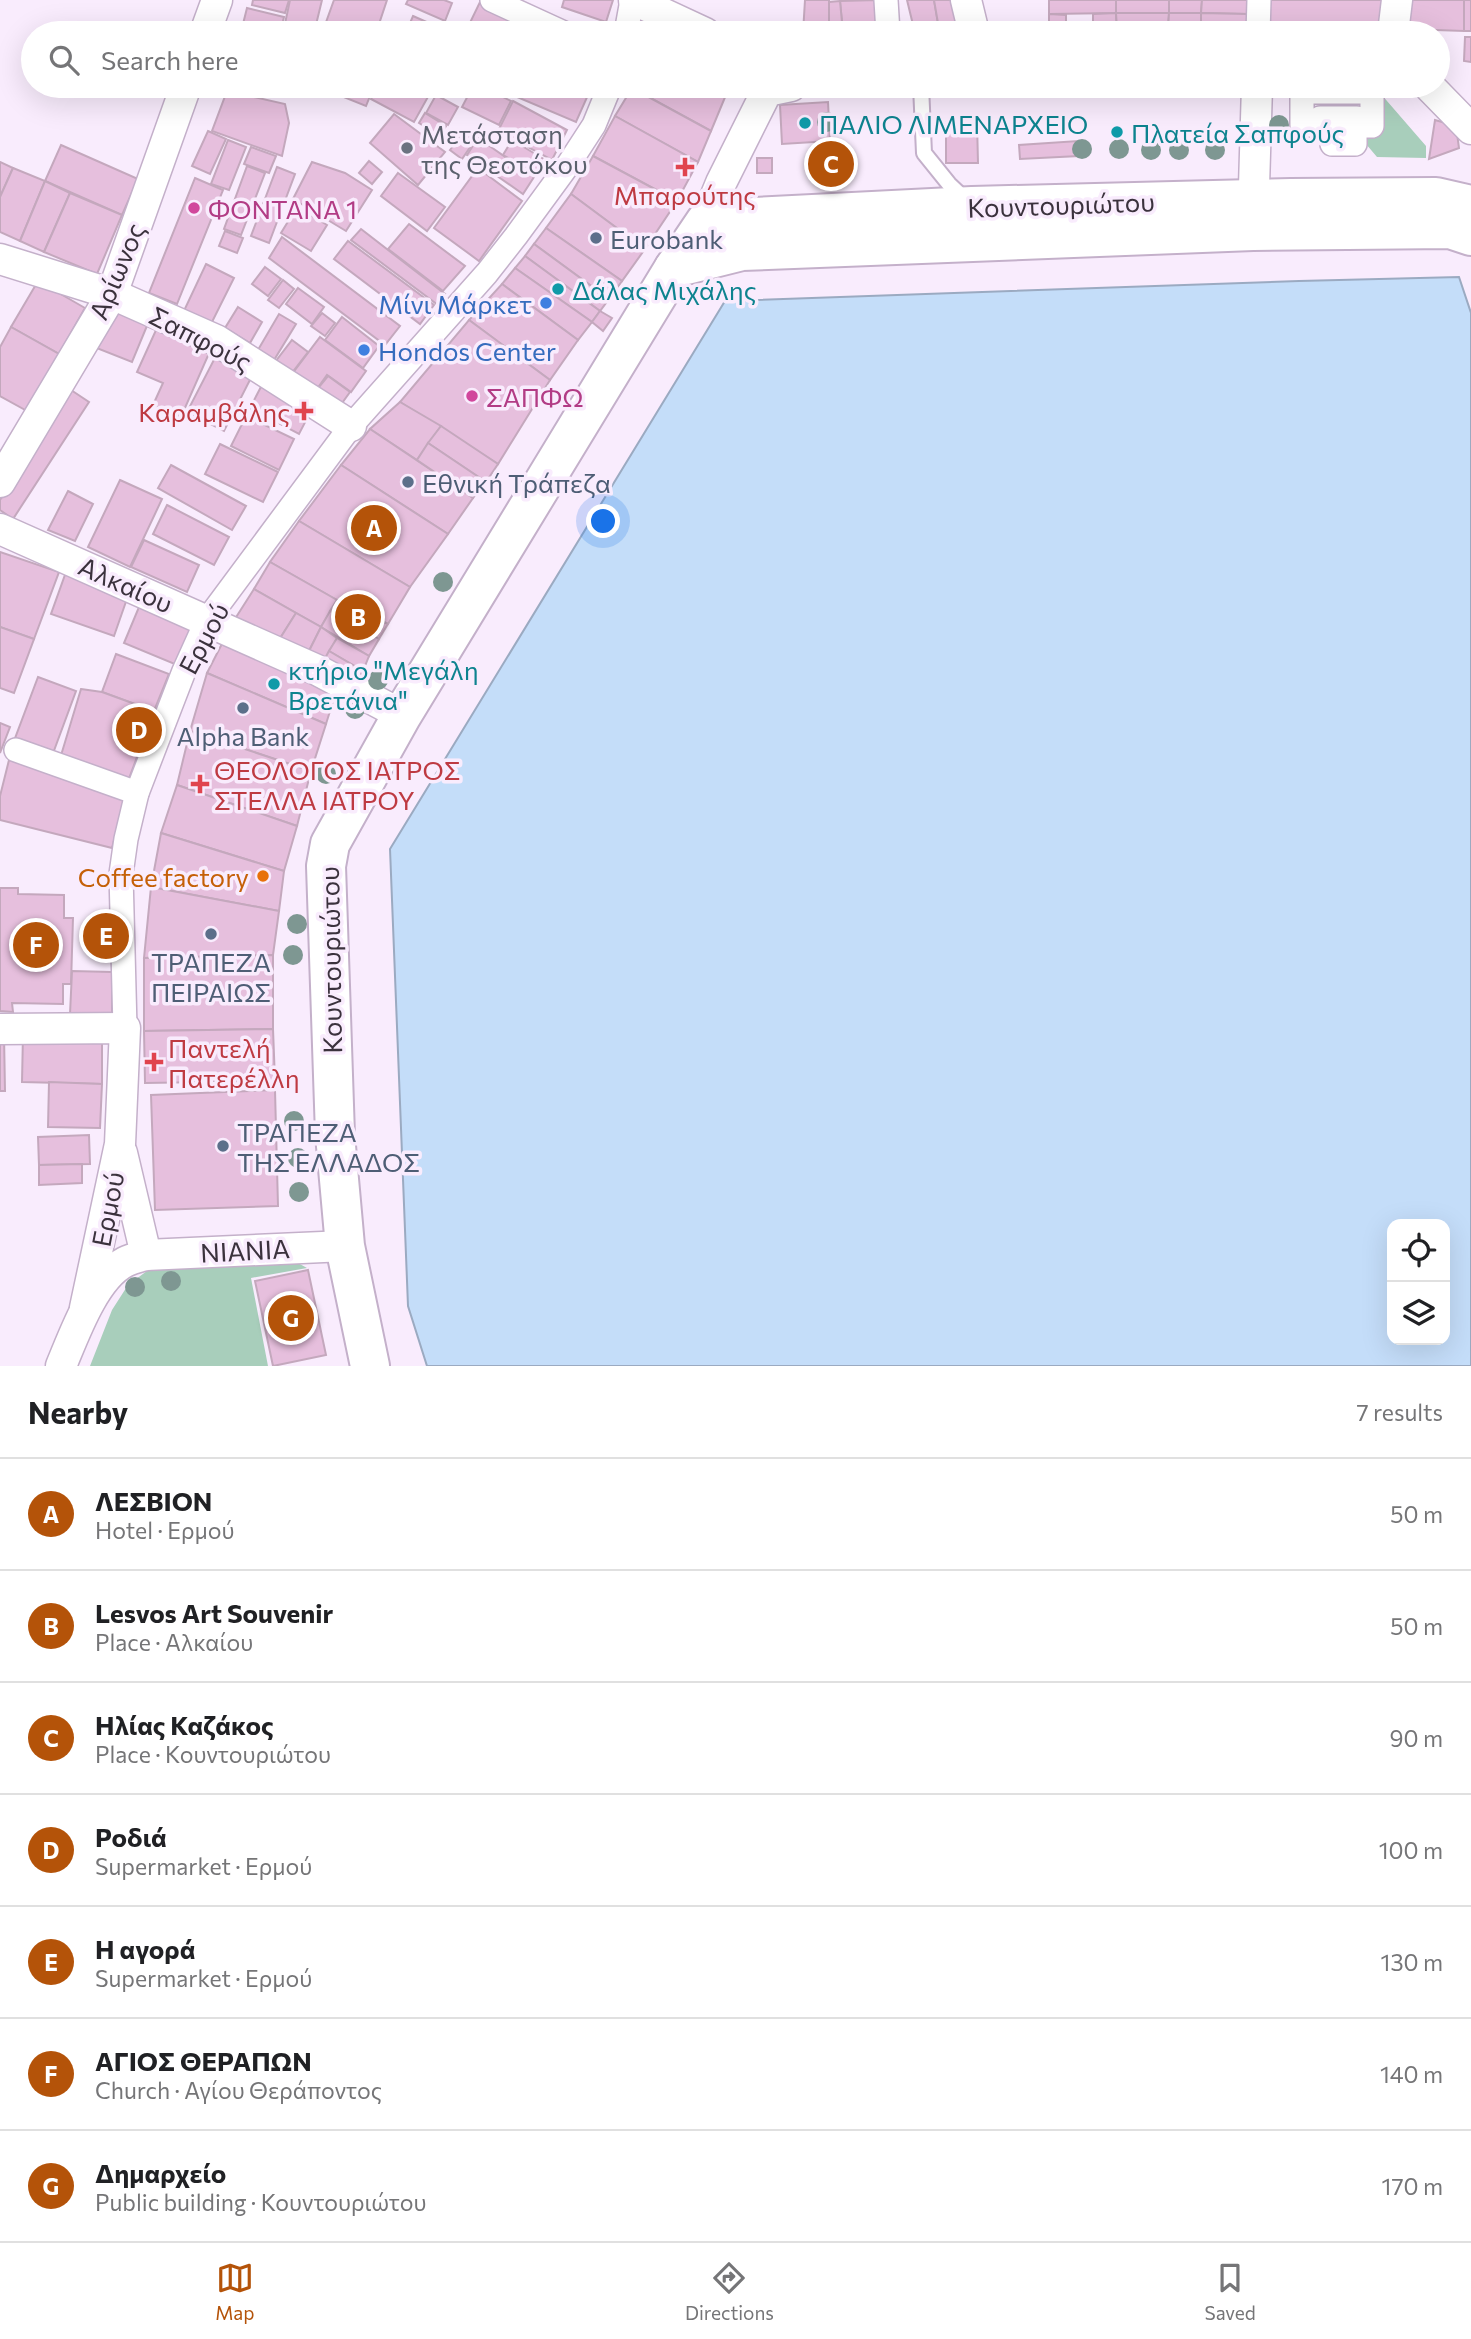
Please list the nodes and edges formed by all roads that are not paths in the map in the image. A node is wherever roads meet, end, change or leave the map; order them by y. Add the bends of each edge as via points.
1 (217, 0) edge
2 (633, 0) edge
3 (886, 0) edge
4 (966, 0) edge
5 (1259, 0) edge
6 (1397, 0) edge
7 (504, 3) edge
8 (209, 21) edge
9 (540, 21) edge
10 (629, 21) edge
11 (679, 21) edge
12 (887, 21) edge
13 (971, 21) edge
14 (1258, 21) edge
15 (1394, 21) edge
16 (182, 98) edge
17 (605, 98) edge
18 (768, 98) edge
19 (922, 98) edge
20 (1257, 98) edge
21 (1441, 98) edge
22 (1471, 129) edge
23 (1471, 205) edge
24 (972, 206) junction
25 (1253, 215) junction
26 (705, 222) junction
27 (1471, 236) edge
28 (0, 259) edge
29 (674, 268) junction
30 (112, 294) junction
31 (351, 426) junction
32 (3, 470) edge
33 (0, 529) edge
34 (207, 620) junction
35 (402, 715) junction
36 (16, 750) dead end
37 (137, 793) junction
38 (125, 1028) junction
39 (0, 1029) edge
40 (120, 1144) junction
41 (345, 1246) junction
42 (146, 1255) junction
43 (85, 1308) junction
44 (61, 1366) edge
45 (370, 1366) edge

1 - 8 street
2 - 10 street
2 - 11 street
3 - 12 street
4 - 13 street
5 - 14 street
6 - 15 street
7 - 9 street
16 - 30 street, Αρίωνος
17 - 31 street, Ερμού via 594,125 516,236
18 - 26 street
19 - 24 lane via 924,153
20 - 25 street
21 - 22 street
23 - 25 main road, Κουντουριώτου via 1436,197
24 - 25 main road, Κουντουριώτου
24 - 26 main road, Κουντουριώτου
25 - 27 main road, Κουντουριώτου via 1443,229
25 - 29 main road, Κουντουριώτου via 742,251
26 - 29 main road, Κουντουριώτου
28 - 30 street, Σαπφούς
29 - 35 main road, Κουντουριώτου
30 - 31 street, Σαπφούς via 216,340
30 - 32 street, Αρίωνος
31 - 34 street, Ερμού
33 - 34 street, Αλκαίου
34 - 35 street, Αλκαίου
34 - 37 street, Ερμού
35 - 41 main road, Κουντουριώτου via 330,844 326,866 335,1135
36 - 37 street
37 - 38 street, Ερμού via 121,874
38 - 39 street
38 - 40 street, Ερμού
40 - 42 street
40 - 43 street, Ερμού
41 - 42 street, NIANIA
41 - 45 main road, Κουντουριώτου
42 - 43 street via 124,1262
43 - 44 street

